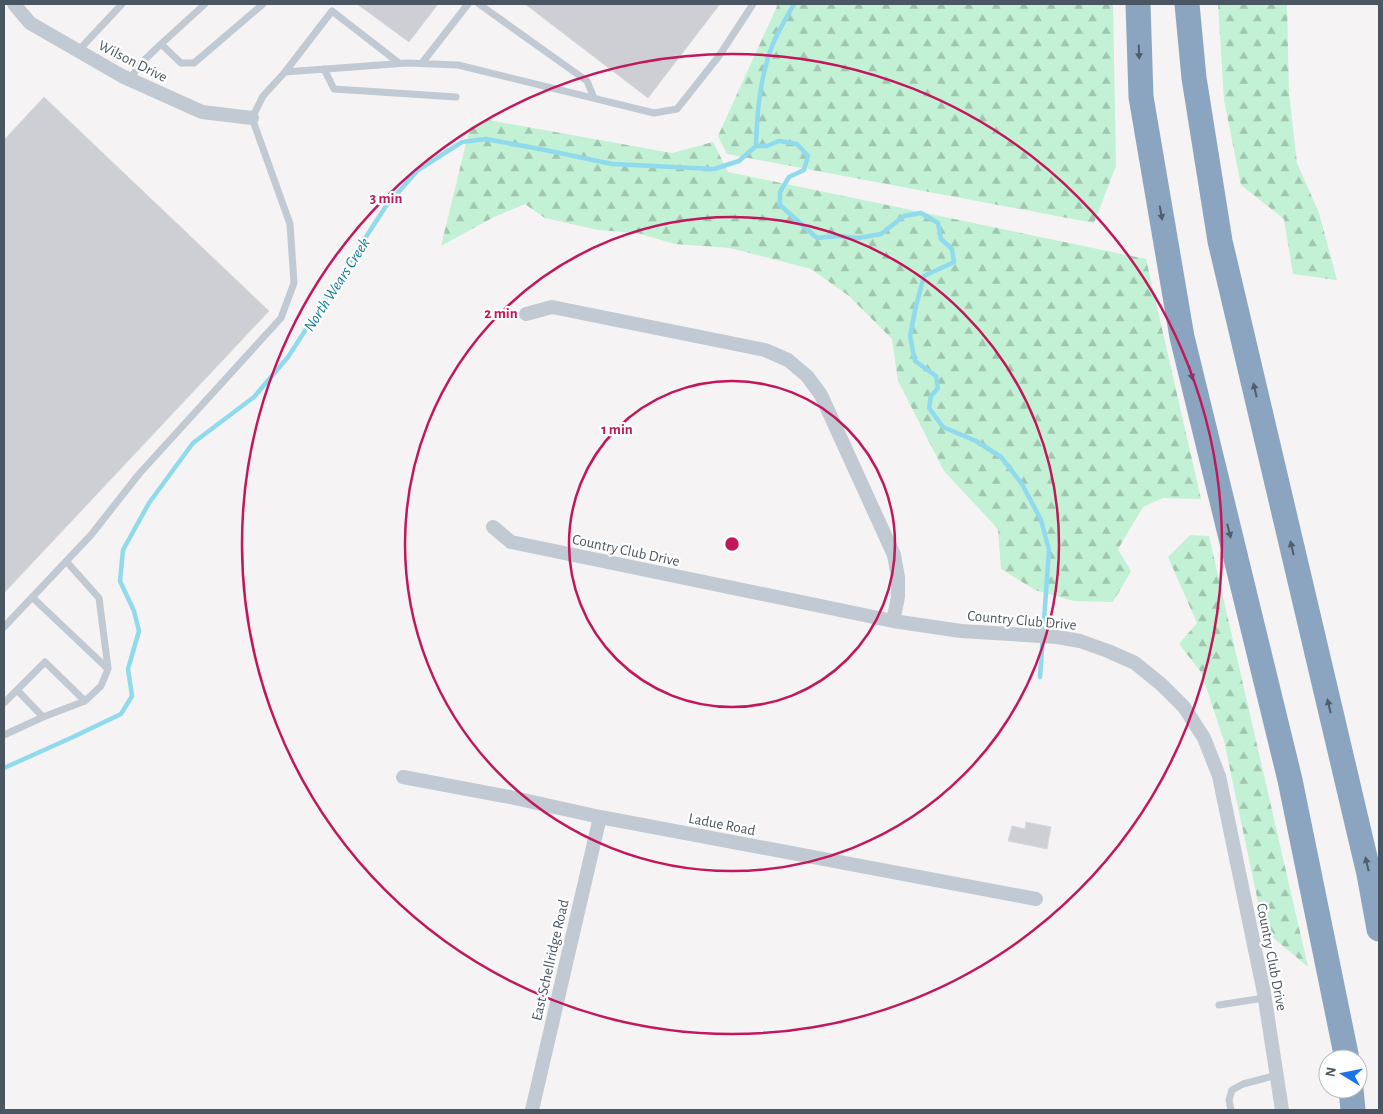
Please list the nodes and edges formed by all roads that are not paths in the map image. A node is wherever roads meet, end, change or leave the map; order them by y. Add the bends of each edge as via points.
1 (14, 4) edge
2 (122, 4) edge
3 (205, 4) edge
4 (262, 4) edge
5 (336, 4) edge
6 (468, 4) edge
7 (479, 4) edge
8 (753, 4) edge
9 (1138, 4) edge
10 (1187, 4) edge
11 (332, 11) junction
12 (161, 44) junction
13 (78, 51) junction
14 (399, 63) junction
15 (422, 63) junction
16 (324, 69) junction
17 (285, 72) junction
18 (130, 80) junction
19 (456, 96) dead end
20 (594, 98) junction
21 (252, 118) junction
22 (526, 314) dead end
23 (493, 526) dead end
24 (66, 561) junction
25 (32, 597) junction
26 (893, 622) junction
27 (4, 627) edge
28 (108, 669) junction
29 (17, 690) junction
30 (84, 701) junction
31 (4, 703) edge
32 (44, 717) junction
33 (4, 735) edge
34 (403, 777) dead end
35 (600, 818) junction
36 (1036, 899) dead end
37 (1379, 929) edge
38 (1264, 998) junction
39 (1219, 1005) dead end
40 (1345, 1049) edge
41 (1276, 1075) junction
42 (532, 1110) edge
43 (1231, 1110) edge
44 (1282, 1110) edge

1 - 13 street, Wilson Drive via 30,23
2 - 13 lane
3 - 12 lane
4 - 12 lane via 194,63 182,63
5 - 11 lane
6 - 15 lane
7 - 20 lane via 587,81
8 - 20 lane via 719,56 677,109 654,113
9 -> 40 highway via 1141,97 1182,337 1290,780
37 -> 10 highway via 1220,241 1194,78
11 - 14 lane
11 - 17 lane
12 - 18 lane via 139,65
13 - 18 street, Wilson Drive
14 - 15 lane
14 - 16 lane
15 - 20 lane via 458,65
16 - 17 lane
16 - 19 lane via 334,89
17 - 21 lane via 263,96
18 - 21 street, Wilson Drive via 202,112
21 - 24 lane via 290,224 294,283 281,318 139,474 92,535
22 - 26 street via 552,307 757,348 788,360 807,376 821,395 894,555 898,597
23 - 26 street, Country Club Drive via 511,542
24 - 25 lane
24 - 28 lane via 99,598
25 - 27 lane
25 - 28 lane
26 - 38 street, Country Club Drive via 1080,641 1136,663 1184,707 1204,738 1219,776
28 - 30 lane via 101,686
29 - 30 lane via 45,662
29 - 31 lane
29 - 32 lane
30 - 32 lane
32 - 33 lane
34 - 35 street, Ladue Road
35 - 36 street, Ladue Road
35 - 42 street, East Schellridge Road
38 - 39 lane
38 - 41 street, Country Club Drive
41 - 43 lane via 1232,1090
41 - 44 street, Country Club Drive

